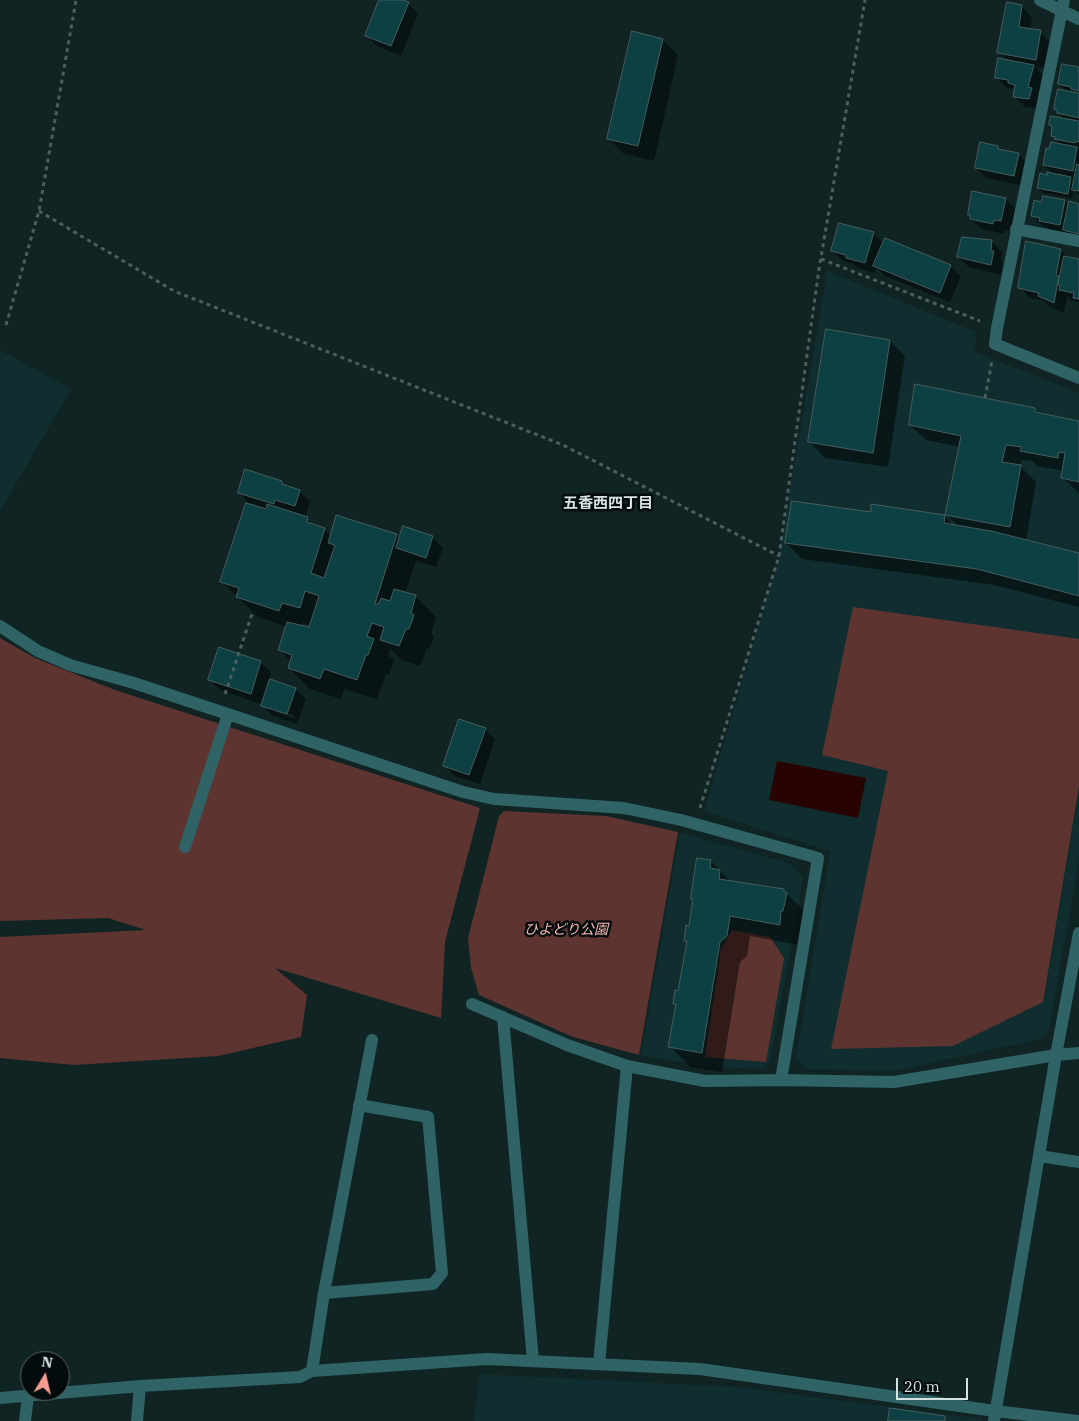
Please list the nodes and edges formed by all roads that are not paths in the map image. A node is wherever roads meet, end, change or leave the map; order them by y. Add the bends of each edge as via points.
1 (1040, 0) edge
2 (1063, 5) edge
3 (1079, 19) edge
4 (1016, 229) junction
5 (1079, 242) edge
6 (1079, 378) edge
7 (0, 626) edge
8 (228, 714) junction
9 (185, 847) dead end
10 (1079, 933) edge
11 (472, 1004) dead end
12 (503, 1018) junction
13 (372, 1040) dead end
14 (1079, 1053) edge
15 (1056, 1055) junction
16 (627, 1066) junction
17 (781, 1080) junction
18 (359, 1105) junction
19 (1039, 1156) junction
20 (1079, 1162) edge
21 (324, 1293) junction
22 (533, 1361) junction
23 (599, 1364) junction
24 (312, 1371) junction
25 (140, 1386) junction
26 (70, 1392) edge
27 (20, 1397) edge
28 (0, 1398) edge
29 (27, 1401) edge
30 (994, 1416) edge
31 (25, 1421) edge
32 (137, 1421) edge
33 (1079, 1421) edge

1 - 2 street
2 - 3 street
2 - 4 street
4 - 5 street
4 - 6 street via 996,344
7 - 8 street via 38,651 70,665
8 - 9 street
8 - 17 street via 462,792 494,799 624,808 818,858
10 - 15 street
11 - 12 street
12 - 16 street
12 - 22 street
13 - 18 street
14 - 15 street
15 - 17 street via 894,1082
15 - 19 street
16 - 17 street via 705,1081
16 - 23 street
18 - 21 street
18 - 21 street via 428,1117 442,1273 432,1284
19 - 20 street
19 - 30 street
21 - 24 street
22 - 23 street
22 - 24 street via 487,1359
23 - 30 street via 700,1369
24 - 25 street via 300,1377
25 - 26 street
25 - 32 street
27 - 28 street
29 - 31 street
30 - 33 street

